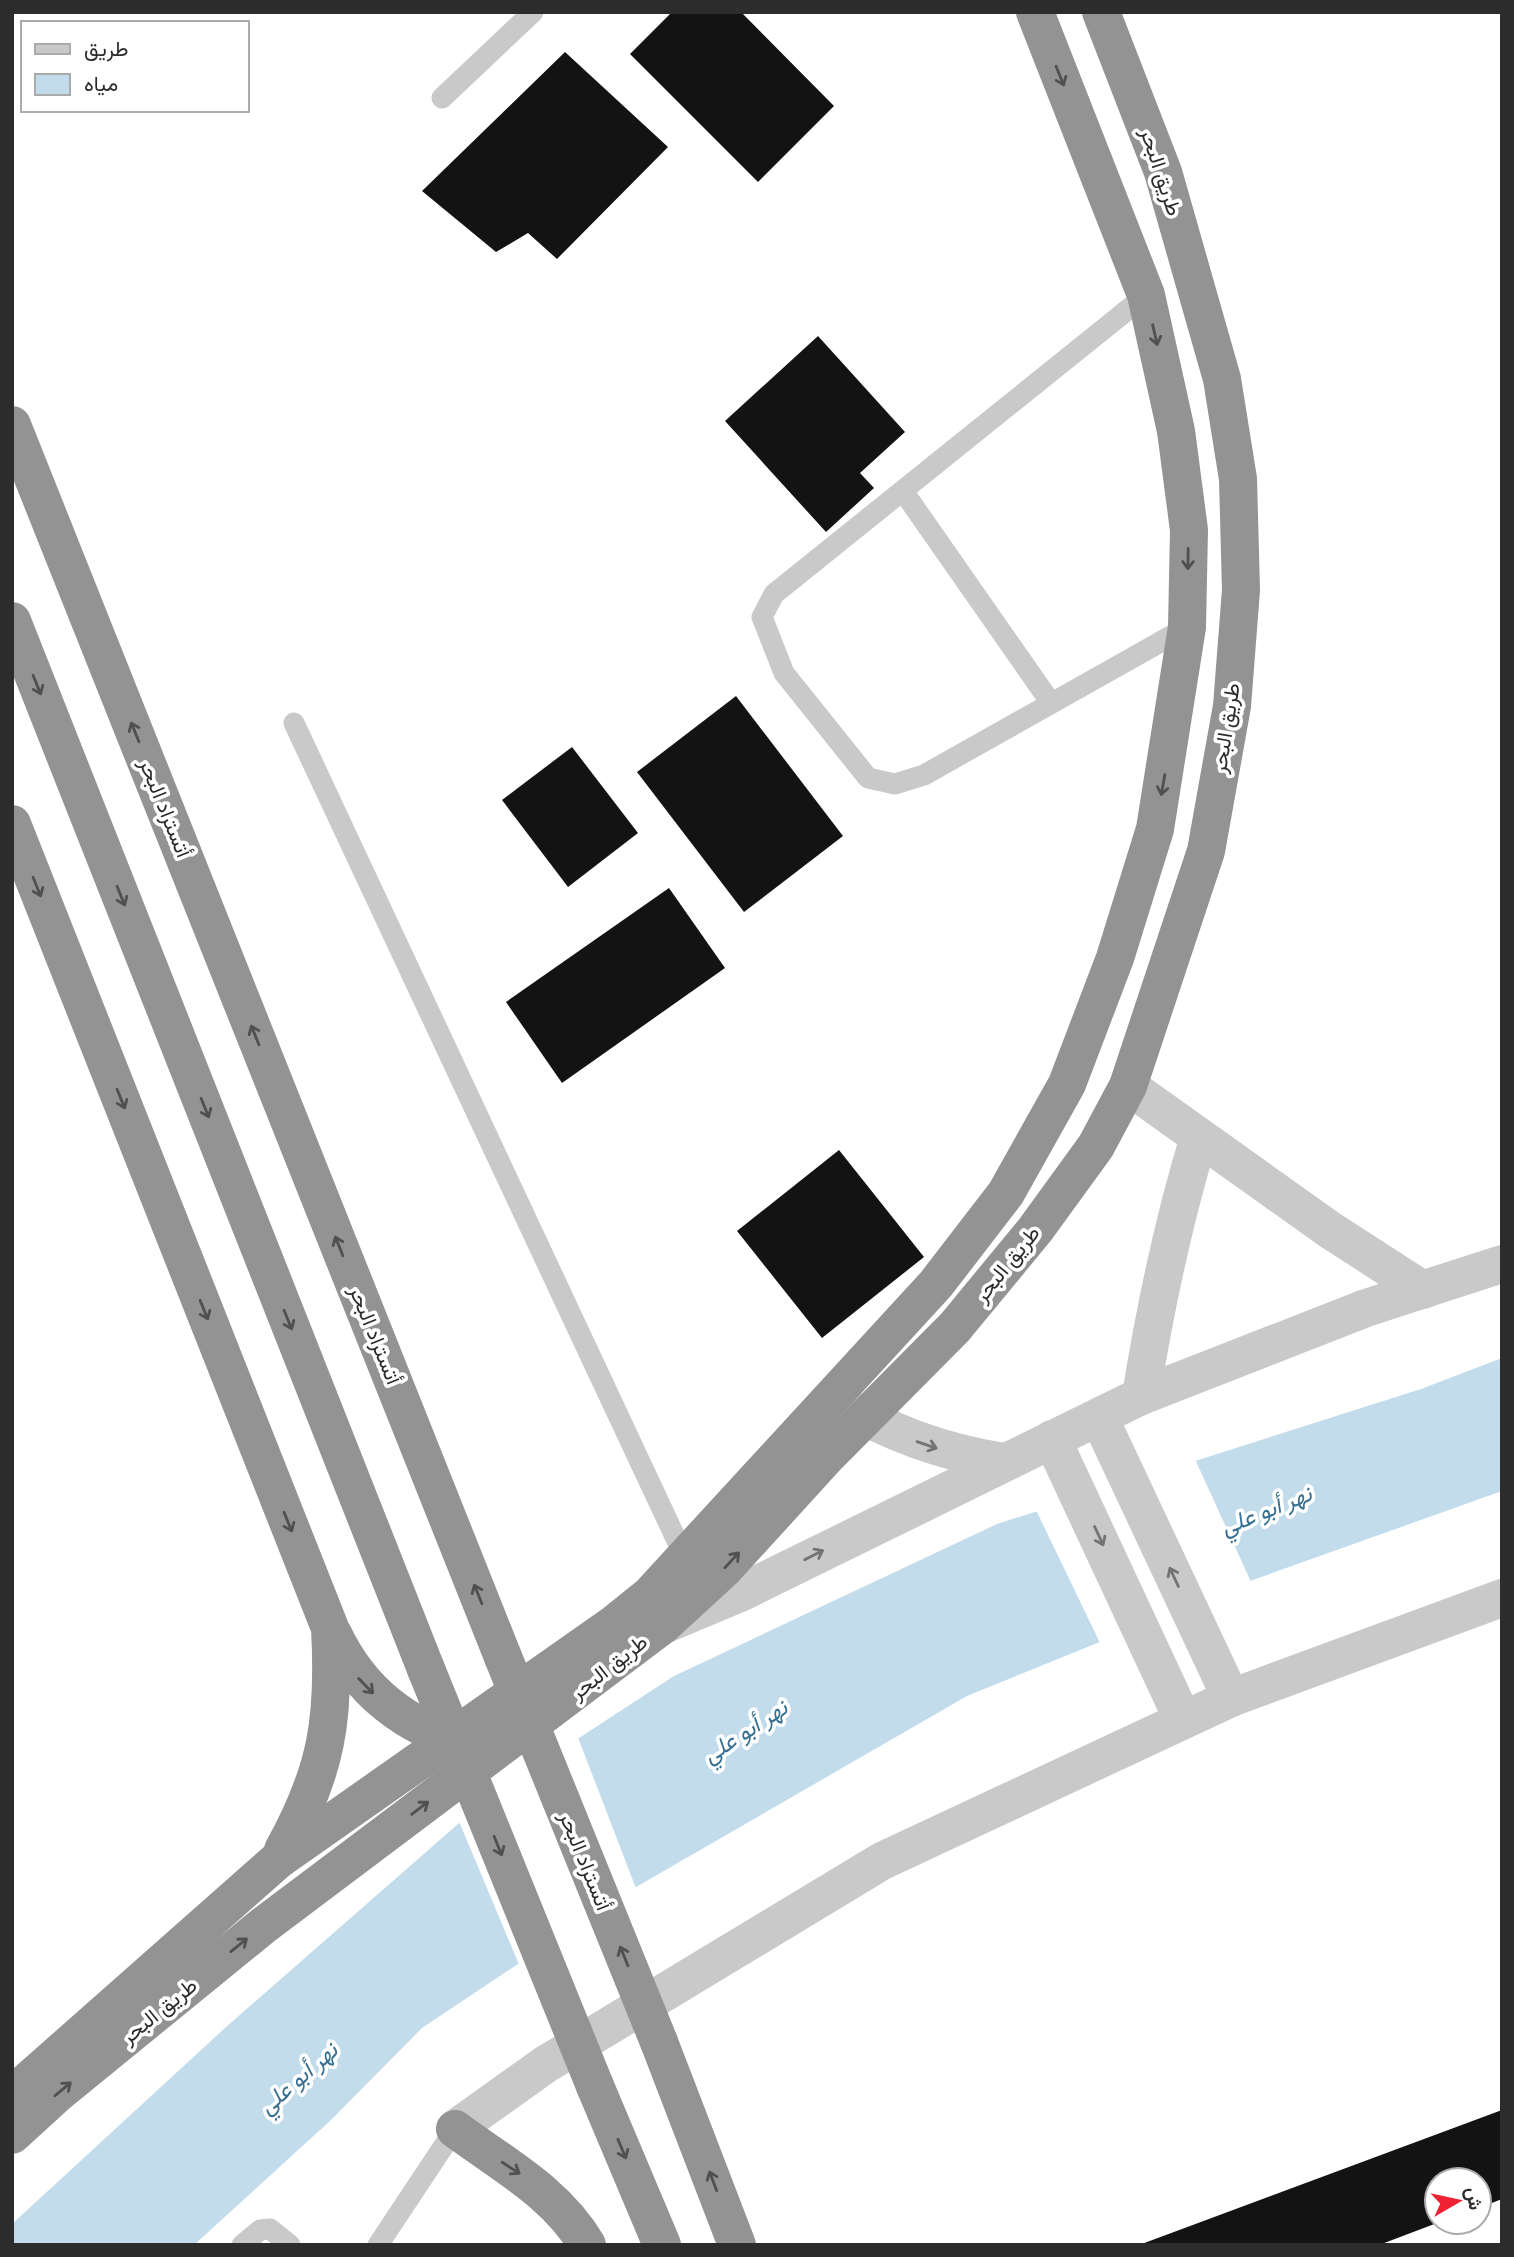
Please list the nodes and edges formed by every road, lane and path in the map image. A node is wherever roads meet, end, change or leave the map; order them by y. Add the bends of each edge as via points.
1 (533, 12) edge
2 (1035, 12) edge
3 (1101, 12) edge
4 (442, 98) dead end
5 (1146, 295) junction
6 (12, 425) edge
7 (902, 491) junction
8 (12, 621) edge
9 (1187, 627) junction
10 (1237, 638) junction
11 (1051, 704) junction
12 (295, 723) dead end
13 (12, 824) edge
14 (1128, 1086) junction
15 (1199, 1137) junction
16 (1502, 1264) edge
17 (1423, 1290) junction
18 (1141, 1396) junction
19 (831, 1398) junction
20 (864, 1418) junction
21 (1105, 1431) junction
22 (1052, 1439) junction
23 (1004, 1462) junction
24 (685, 1558) junction
25 (1502, 1598) edge
26 (614, 1624) junction
27 (663, 1625) junction
28 (330, 1628) junction
29 (1231, 1698) junction
30 (1183, 1720) junction
31 (449, 1739) junction
32 (497, 1748) junction
33 (278, 1860) junction
34 (12, 2095) edge
35 (455, 2129) junction
36 (12, 2135) edge
37 (242, 2245) edge
38 (290, 2245) edge
39 (378, 2245) edge
40 (587, 2245) edge
41 (662, 2245) edge
42 (737, 2245) edge

1 - 4 lane
2 -> 5 highway, طريق البحر
3 - 10 highway, طريق البحر via 1164,172 1222,379 1238,480 1241,590
5 - 7 lane
5 -> 9 highway, طريق البحر via 1176,431 1189,530
42 -> 6 highway, أتستراد البحر, bridge
7 - 11 lane
7 - 11 lane via 774,594 762,617 784,673 868,778 895,784 925,775
8 -> 41 highway, bridge via 426,1670
9 - 10 highway
9 - 11 lane
9 -> 19 highway, طريق البحر via 1156,830 1115,958 1067,1084 1006,1193 936,1284
10 - 14 highway, طريق البحر via 1232,706 1206,851
12 - 24 lane
13 -> 28 highway
14 - 15 street
14 - 20 highway, طريق البحر via 1096,1146 1035,1230 955,1327
15 - 17 street
15 - 18 street via 1157,1296
16 - 17 street
17 - 18 street via 1354,1312
18 - 21 street
19 - 20 street
19 - 24 highway, طريق البحر
20 -> 23 street via 931,1447
27 -> 20 highway, طريق البحر via 724,1569
21 - 22 street
29 -> 21 street
22 - 23 street
22 -> 30 street
27 -> 23 street via 740,1593
24 - 26 highway, طريق البحر
25 - 29 street
26 - 27 street
26 - 31 highway, طريق البحر
27 - 32 highway, طريق البحر
28 -> 31 highway via 358,1677 377,1697 399,1715
28 - 33 highway via 334,1689 326,1749 307,1807
29 - 30 street
30 - 35 street via 882,1861 546,2064
31 - 32 highway
31 - 33 highway, طريق البحر
36 -> 32 highway, طريق البحر via 264,1925
33 - 34 highway, طريق البحر
35 - 39 lane
35 -> 40 highway via 522,2175 555,2204
37 - 38 lane via 260,2230 270,2229

